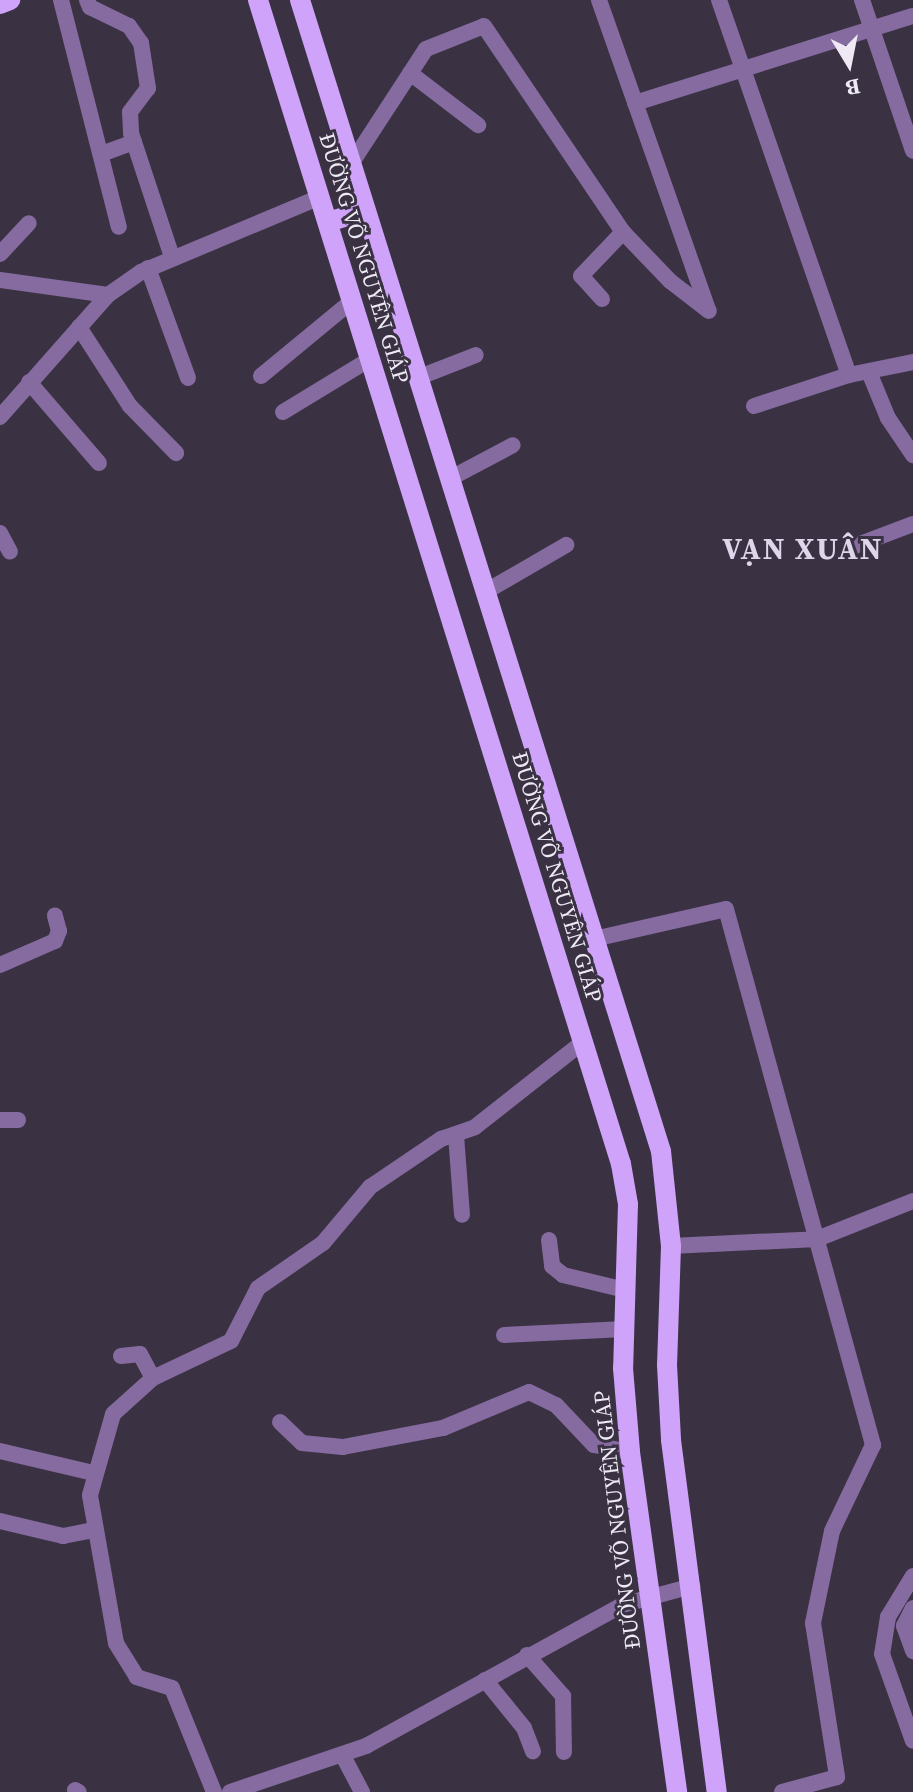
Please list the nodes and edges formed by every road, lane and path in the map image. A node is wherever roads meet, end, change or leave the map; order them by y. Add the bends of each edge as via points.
1 (10, 0) edge
2 (61, 0) edge
3 (87, 0) edge
4 (258, 0) edge
5 (300, 0) edge
6 (599, 0) edge
7 (719, 0) edge
8 (862, 0) edge
9 (0, 4) edge
10 (913, 16) edge
11 (872, 29) junction
12 (741, 66) junction
13 (410, 73) junction
14 (635, 103) junction
15 (478, 125) dead end
16 (134, 142) junction
17 (913, 151) edge
18 (104, 153) dead end
19 (351, 164) junction
20 (320, 197) junction
21 (364, 211) junction
22 (328, 222) junction
23 (29, 223) dead end
24 (119, 227) dead end
25 (623, 232) junction
26 (0, 254) edge
27 (172, 257) junction
28 (148, 268) junction
29 (0, 280) edge
30 (108, 295) junction
31 (602, 299) dead end
32 (352, 301) junction
33 (79, 327) junction
34 (476, 355) dead end
35 (370, 359) junction
36 (913, 362) edge
37 (869, 372) junction
38 (849, 375) junction
39 (261, 376) dead end
40 (188, 378) dead end
41 (417, 378) junction
42 (29, 382) junction
43 (754, 406) dead end
44 (283, 412) dead end
45 (0, 417) edge
46 (513, 445) dead end
47 (176, 453) dead end
48 (913, 455) edge
49 (99, 463) dead end
50 (449, 479) junction
51 (913, 524) edge
52 (0, 533) edge
53 (566, 545) dead end
54 (855, 546) dead end
55 (10, 552) dead end
56 (485, 592) junction
57 (55, 916) dead end
58 (594, 939) junction
59 (0, 965) edge
60 (583, 1042) junction
61 (0, 1120) edge
62 (18, 1120) dead end
63 (456, 1135) junction
64 (913, 1201) edge
65 (462, 1215) dead end
66 (817, 1239) junction
67 (549, 1240) dead end
68 (671, 1246) junction
69 (625, 1290) junction
70 (624, 1329) junction
71 (504, 1335) dead end
72 (121, 1356) dead end
73 (153, 1378) junction
74 (280, 1422) dead end
75 (0, 1451) edge
76 (630, 1452) junction
77 (93, 1473) junction
78 (0, 1521) edge
79 (95, 1530) junction
80 (913, 1576) edge
81 (692, 1586) junction
82 (649, 1596) junction
83 (913, 1608) edge
84 (913, 1651) edge
85 (527, 1655) junction
86 (485, 1680) junction
87 (913, 1741) edge
88 (533, 1751) dead end
89 (564, 1752) dead end
90 (343, 1756) junction
91 (281, 1785) edge
92 (214, 1792) edge
93 (230, 1792) edge
94 (362, 1792) edge
95 (677, 1792) edge
96 (717, 1792) edge
97 (782, 1792) edge

1 - 9 main road
2 - 24 street
3 - 16 street via 90,7 129,26 141,43 148,88 130,112
4 - 20 main road, ĐƯỜNG VÕ NGUYÊN GIÁP
5 - 19 main road, ĐƯỜNG VÕ NGUYÊN GIÁP
6 - 14 street
7 - 12 street
8 - 11 street
10 - 11 street
11 - 12 street
11 - 17 street
12 - 14 street
12 - 38 street
13 - 15 street
13 - 19 street
13 - 25 street via 426,49 484,26
14 - 25 street via 709,311 670,281
16 - 18 street
16 - 27 street
19 - 21 main road, ĐƯỜNG VÕ NGUYÊN GIÁP
20 - 22 main road, ĐƯỜNG VÕ NGUYÊN GIÁP
20 - 27 street
21 - 22 main road
21 - 41 main road, ĐƯỜNG VÕ NGUYÊN GIÁP
22 - 32 main road, ĐƯỜNG VÕ NGUYÊN GIÁP
23 - 26 street
25 - 31 street via 581,276
27 - 28 street
28 - 30 street
28 - 40 street
29 - 30 street
30 - 33 street
32 - 35 main road, ĐƯỜNG VÕ NGUYÊN GIÁP
32 - 39 street
33 - 42 street
33 - 47 street via 130,406
34 - 41 street
35 - 44 street
35 - 60 main road, ĐƯỜNG VÕ NGUYÊN GIÁP
36 - 37 street
37 - 38 street
37 - 48 street via 888,418
38 - 43 street
41 - 50 main road, ĐƯỜNG VÕ NGUYÊN GIÁP
42 - 45 street
42 - 49 street
46 - 50 street
50 - 56 main road, ĐƯỜNG VÕ NGUYÊN GIÁP
51 - 54 street
52 - 55 street
53 - 56 street
56 - 58 main road, ĐƯỜNG VÕ NGUYÊN GIÁP
57 - 59 street via 55,941
58 - 66 street via 726,909
58 - 68 main road, ĐƯỜNG VÕ NGUYÊN GIÁP via 661,1151
60 - 63 street via 475,1127
60 - 69 main road, ĐƯỜNG VÕ NGUYÊN GIÁP via 628,1204
61 - 62 street
63 - 65 street
63 - 73 street via 418,1153 370,1187 323,1243 258,1288 231,1341
64 - 66 street
66 - 68 street
66 - 97 street via 873,1445 832,1531 813,1623 837,1777
67 - 69 street via 552,1266 563,1275
68 - 81 main road, ĐƯỜNG VÕ NGUYÊN GIÁP via 671,1440
69 - 70 main road, ĐƯỜNG VÕ NGUYÊN GIÁP
70 - 71 street
70 - 76 main road, ĐƯỜNG VÕ NGUYÊN GIÁP
72 - 73 street via 140,1354
73 - 77 street via 113,1414
74 - 76 street via 302,1443 343,1447 443,1428 529,1392 556,1405 594,1445
75 - 77 street
76 - 82 main road, ĐƯỜNG VÕ NGUYÊN GIÁP
77 - 79 street
78 - 79 street via 63,1536
79 - 92 street via 120,1653 137,1677 172,1688
80 - 87 street via 888,1617 882,1654
81 - 82 street
81 - 96 main road, ĐƯỜNG VÕ NGUYÊN GIÁP
82 - 85 street
82 - 95 main road, ĐƯỜNG VÕ NGUYÊN GIÁP
83 - 84 street via 904,1626
85 - 86 street
85 - 89 street via 563,1696
86 - 88 street via 524,1728
86 - 90 street
90 - 91 street
90 - 94 street
91 - 93 street

